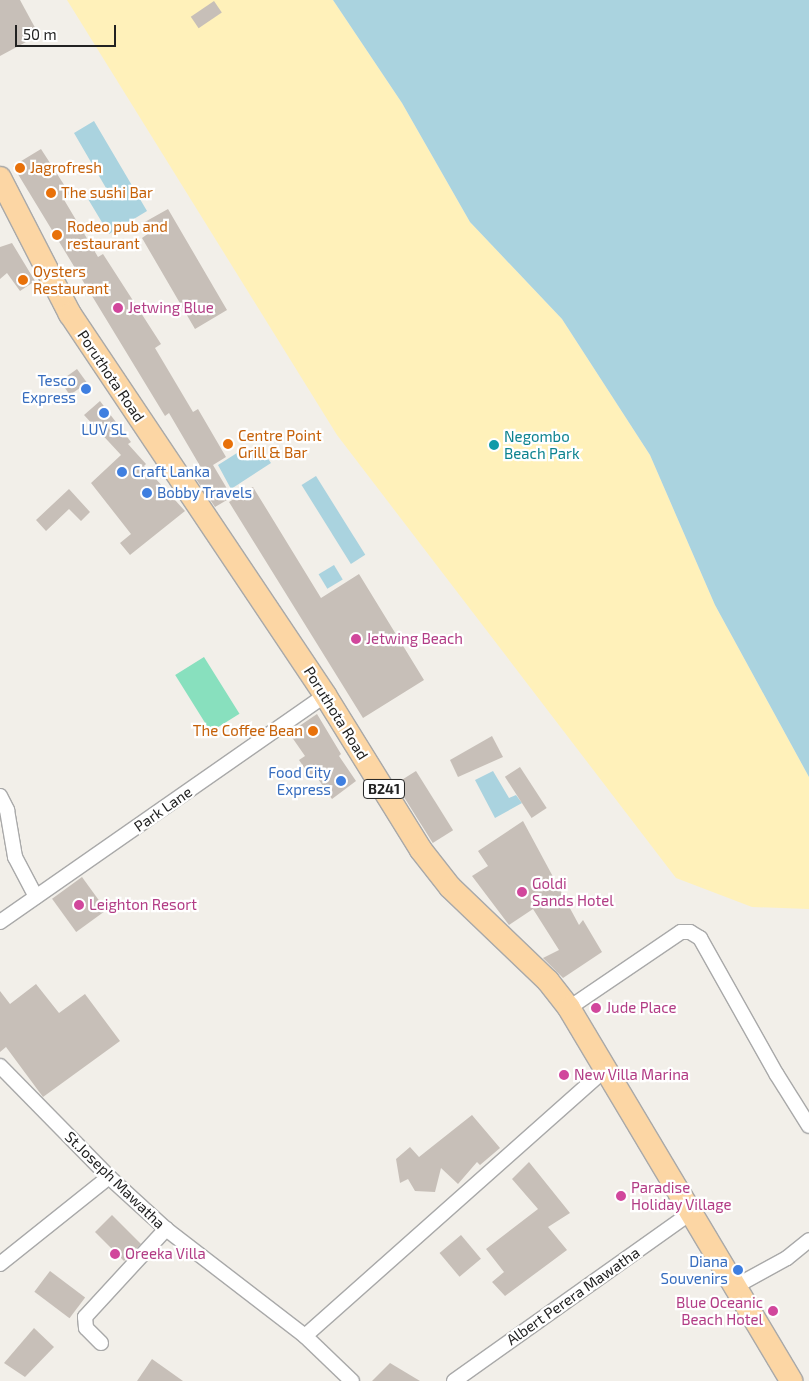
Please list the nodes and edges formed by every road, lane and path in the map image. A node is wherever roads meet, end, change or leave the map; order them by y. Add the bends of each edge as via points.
1 (3, 193) edge
2 (325, 695) junction
3 (0, 796) edge
4 (36, 897) junction
5 (0, 922) edge
6 (569, 1008) junction
7 (0, 1066) edge
8 (606, 1069) junction
9 (809, 1126) edge
10 (109, 1176) junction
11 (692, 1212) junction
12 (166, 1229) junction
13 (809, 1240) edge
14 (0, 1264) edge
15 (736, 1286) junction
16 (306, 1336) junction
17 (101, 1343) dead end
18 (352, 1381) edge
19 (454, 1381) edge
20 (791, 1381) edge

1 - 2 main road, Poruthota Road / B241 via 70,314
2 - 4 street, Park Lane
2 - 6 main road, Poruthota Road / B241 via 421,850 450,888 548,981
3 - 4 street via 6,810 14,858
4 - 5 street, Park Lane
6 - 8 main road, Poruthota Road / B241
6 - 9 street via 681,932 690,932 700,938
7 - 10 street, St.Joseph Mawatha
8 - 11 main road, Poruthota Road / B241
8 - 16 street
10 - 12 street, St.Joseph Mawatha
10 - 14 street
11 - 15 main road, Poruthota Road / B241
11 - 19 street, Albert Perera Mawatha
12 - 16 street, St.Joseph Mawatha
12 - 17 street via 85,1317 86,1328
13 - 15 street via 787,1258
15 - 20 main road, Poruthota Road / B241
16 - 18 street, St.Joseph Mawatha

